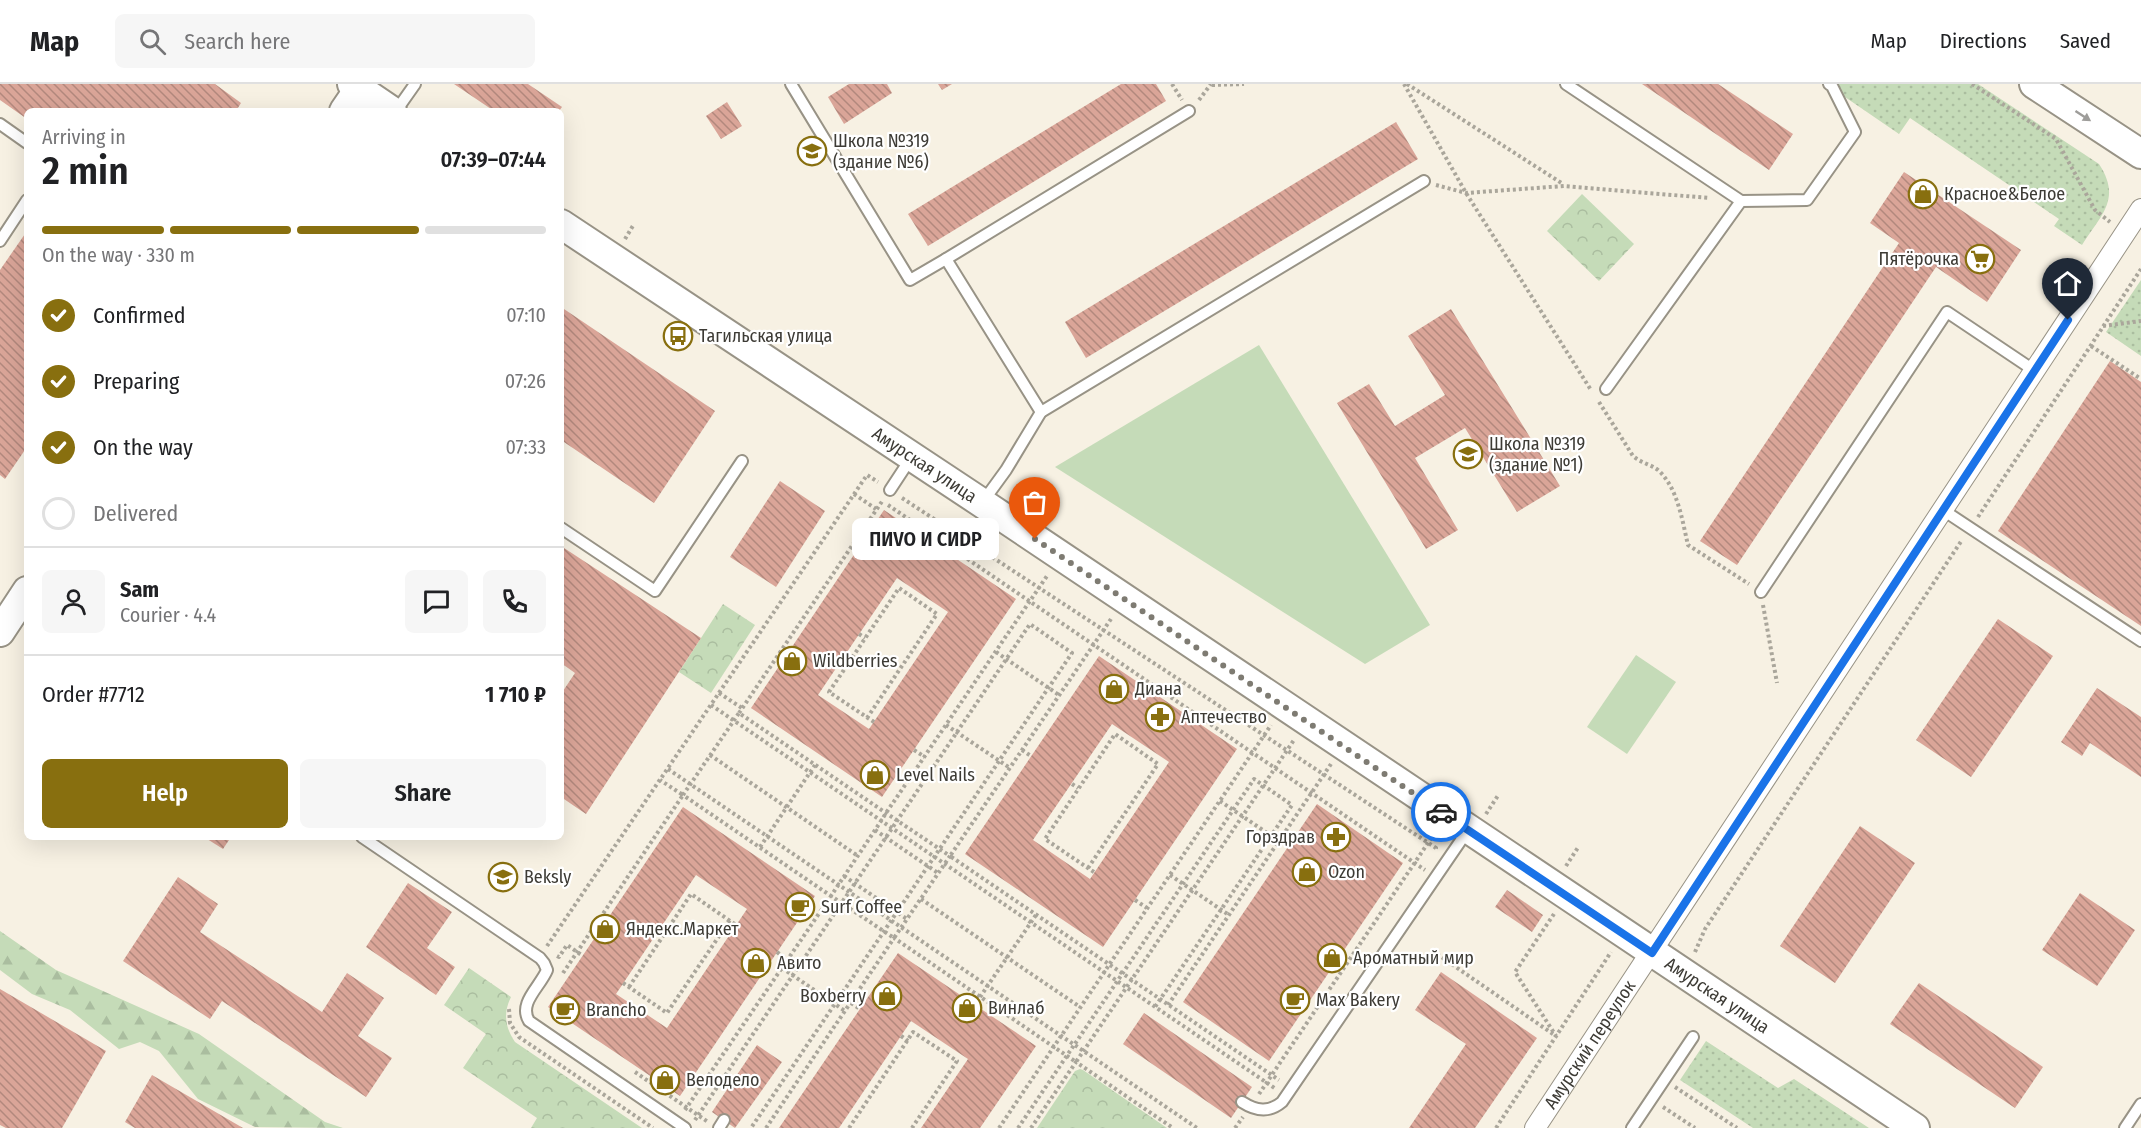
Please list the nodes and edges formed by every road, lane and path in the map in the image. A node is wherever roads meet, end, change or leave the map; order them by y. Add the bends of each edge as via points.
1 (415, 84) edge
2 (791, 84) edge
3 (1212, 84) edge
4 (1244, 84) edge
5 (1407, 84) edge
6 (1566, 84) edge
7 (1829, 84) edge
8 (1972, 84) edge
9 (2034, 84) edge
10 (352, 95) edge
11 (386, 108) edge
12 (396, 108) edge
13 (1189, 111) dead end
14 (0, 124) edge
15 (24, 141) edge
16 (2141, 154) edge
17 (1424, 181) joint
18 (1563, 184) dead end
19 (1741, 201) junction
20 (24, 205) edge
21 (2141, 209) edge
22 (634, 224) dead end
23 (2113, 225) dead end
24 (564, 226) edge
25 (0, 241) edge
26 (620, 248) dead end
27 (946, 259) junction
28 (2141, 269) edge
29 (2141, 321) edge
30 (2103, 326) junction
31 (2091, 345) junction
32 (2035, 370) junction
33 (2141, 379) edge
34 (1606, 389) dead end
35 (1041, 412) junction
36 (911, 458) junction
37 (742, 460) dead end
38 (890, 490) junction
39 (854, 494) junction
40 (882, 501) junction
41 (982, 503) junction
42 (876, 510) junction
43 (1943, 510) junction
44 (1970, 528) junction
45 (564, 530) edge
46 (1048, 575) dead end
47 (1039, 588) junction
48 (1761, 592) dead end
49 (24, 601) edge
50 (1030, 601) junction
51 (813, 602) junction
52 (819, 606) dead end
53 (1111, 618) dead end
54 (1103, 630) junction
55 (0, 632) edge
56 (860, 634) dead end
57 (865, 638) junction
58 (2141, 641) edge
59 (1093, 644) junction
60 (996, 652) junction
61 (1007, 659) junction
62 (1049, 688) junction
63 (719, 693) junction
64 (1059, 694) junction
65 (711, 705) junction
66 (740, 711) junction
67 (867, 718) junction
68 (734, 720) junction
69 (874, 722) dead end
70 (1272, 724) dead end
71 (946, 725) junction
72 (957, 732) junction
73 (1264, 735) junction
74 (1294, 740) dead end
75 (1288, 749) junction
76 (914, 750) dead end
77 (1022, 750) junction
78 (1253, 752) junction
79 (710, 755) junction
80 (1031, 756) dead end
81 (925, 757) junction
82 (999, 761) junction
83 (1331, 764) dead end
84 (815, 765) junction
85 (668, 768) junction
86 (1010, 768) junction
87 (1275, 768) junction
88 (810, 772) junction
89 (1324, 774) junction
90 (660, 780) junction
91 (691, 784) junction
92 (1072, 784) dead end
93 (1263, 785) junction
94 (1078, 788) junction
95 (1312, 792) junction
96 (683, 795) junction
97 (1220, 801) junction
98 (787, 807) junction
99 (1234, 810) junction
100 (886, 813) junction
101 (1242, 816) junction
102 (897, 820) junction
103 (881, 821) junction
104 (892, 828) junction
105 (875, 830) junction
106 (1468, 830) junction
107 (1435, 834) dead end
108 (1271, 835) junction
109 (767, 836) junction
110 (886, 838) junction
111 (366, 840) edge
112 (1279, 841) junction
113 (1428, 843) junction
114 (760, 847) junction
115 (940, 849) junction
116 (1432, 855) dead end
117 (858, 856) junction
118 (950, 856) junction
119 (934, 857) junction
120 (1427, 861) dead end
121 (1415, 863) junction
122 (945, 864) junction
123 (928, 867) junction
124 (1088, 868) junction
125 (1423, 868) junction
126 (1094, 872) dead end
127 (938, 873) junction
128 (1170, 875) junction
129 (844, 876) junction
130 (1436, 877) junction
131 (1416, 878) dead end
132 (855, 883) junction
133 (838, 884) junction
134 (1183, 884) junction
135 (1192, 890) junction
136 (849, 891) junction
137 (831, 896) junction
138 (921, 898) junction
139 (1135, 900) dead end
140 (842, 903) junction
141 (1147, 908) junction
142 (1221, 909) junction
143 (897, 912) junction
144 (1554, 914) dead end
145 (1036, 915) junction
146 (1229, 915) junction
147 (907, 919) junction
148 (730, 920) junction
149 (891, 920) junction
150 (1031, 922) junction
151 (736, 925) dead end
152 (902, 927) junction
153 (884, 932) junction
154 (894, 938) junction
155 (1611, 951) dead end
156 (777, 952) dead end
157 (1652, 953) junction
158 (1437, 954) dead end
159 (1007, 957) junction
160 (540, 958) junction
161 (1698, 958) dead end
162 (787, 960) junction
163 (1109, 965) junction
164 (782, 968) junction
165 (1104, 972) junction
166 (1123, 974) junction
167 (792, 975) junction
168 (558, 980) dead end
169 (1132, 980) junction
170 (1118, 981) junction
171 (623, 983) dead end
172 (988, 986) junction
173 (629, 987) junction
174 (1126, 987) junction
175 (980, 997) junction
176 (1160, 999) junction
177 (850, 1002) junction
178 (835, 1004) junction
179 (1168, 1005) junction
180 (1080, 1007) junction
181 (1155, 1007) junction
182 (860, 1009) dead end
183 (845, 1011) junction
184 (901, 1036) dead end
185 (1061, 1036) junction
186 (1556, 1036) junction
187 (1693, 1037) dead end
188 (908, 1041) junction
189 (1075, 1045) junction
190 (1053, 1047) junction
191 (1084, 1051) junction
192 (1067, 1056) junction
193 (1076, 1062) junction
194 (1272, 1075) junction
195 (1664, 1080) junction
196 (1282, 1082) dead end
197 (1266, 1083) junction
198 (1276, 1089) junction
199 (1286, 1096) junction
200 (1652, 1099) junction
201 (2141, 1104) edge
202 (1246, 1105) junction
203 (1262, 1111) junction
204 (685, 1124) edge
205 (751, 1128) edge
206 (766, 1128) edge
207 (849, 1128) edge
208 (912, 1128) edge
209 (999, 1128) edge
210 (1018, 1128) edge
211 (1031, 1128) edge
212 (1173, 1128) edge
213 (1197, 1128) edge
214 (1235, 1128) edge
215 (1496, 1128) edge
216 (1534, 1128) edge
217 (1632, 1128) edge
218 (1695, 1128) edge
219 (1737, 1128) edge
220 (1915, 1128) edge
221 (2125, 1128) edge

1 - 12 lane
2 - 27 lane via 910,280
3 - 4 path
5 - 18 path
6 - 19 lane
7 - 19 lane via 1855,132 1807,200
8 - 23 path via 2056,138 2095,210
9 -> 16 street
10 - 11 street
13 - 27 lane
14 - 15 lane
17 - 19 path via 1466,193 1564,186
17 - 35 lane
19 - 34 lane
20 - 25 lane
21 - 32 street, Амурский переулок
22 - 26 path
24 - 36 street, Амурская улица
27 - 35 lane
28 - 30 path
29 - 30 path
30 - 31 path
31 - 33 path
31 - 44 path
32 - 43 street, Амурский переулок
32 - 48 lane via 1947,312
35 - 41 lane
36 - 38 lane
36 - 41 street, Амурская улица
37 - 45 lane via 655,591
38 - 39 path via 867,475
38 - 40 path
38 - 47 path
39 - 42 path
39 - 63 path
40 - 42 path
40 - 50 path
41 - 106 street, Амурская улица
42 - 51 path
43 - 44 lane
43 - 157 street, Амурский переулок
44 - 58 lane
44 - 161 path via 1705,929 1695,952
46 - 47 path
47 - 50 path
47 - 54 path
49 - 55 street
50 - 59 path
50 - 60 path
51 - 52 path
51 - 66 path
53 - 54 path
54 - 59 path
54 - 73 path
56 - 57 path
57 - 67 path via 829,692
57 - 67 path via 899,588 938,614
59 - 64 path
59 - 78 path
60 - 61 path
60 - 71 path
61 - 62 path
61 - 62 path via 1030,624 1047,635 1072,653
61 - 72 path
62 - 64 path
62 - 82 path
63 - 65 path
63 - 66 path
64 - 77 path
65 - 68 path
65 - 85 path
66 - 68 path
66 - 84 path
67 - 69 path
68 - 79 path
68 - 88 path
70 - 73 path
71 - 72 path
71 - 81 path
72 - 82 path
72 - 102 path
73 - 75 path
73 - 78 path
74 - 75 path
75 - 87 path
75 - 89 path
76 - 81 path
77 - 80 path
77 - 86 path
78 - 87 path
78 - 97 path
79 - 91 path
79 - 98 path
81 - 100 path
82 - 86 path
82 - 115 path
83 - 89 path
84 - 88 path
84 - 100 path
85 - 90 path
85 - 91 path
86 - 118 path
87 - 93 path
87 - 95 path
88 - 98 path
88 - 103 path
89 - 95 path
89 - 113 path
90 - 96 path
90 - 160 path
91 - 96 path
91 - 109 path
92 - 94 path
93 - 99 path via 1254,779
93 - 101 path
93 - 108 path via 1292,804
94 - 124 path via 1045,839
94 - 124 path via 1115,735 1158,764
95 - 112 path
95 - 121 path
96 - 114 path
96 - 168 path
97 - 99 path
97 - 128 path
98 - 109 path
98 - 117 path
99 - 101 path
99 - 134 path
100 - 102 path
100 - 103 path
101 - 108 path
101 - 135 path
102 - 104 path
102 - 115 path
103 - 104 path
103 - 105 path
104 - 110 path
104 - 119 path
105 - 110 path
105 - 117 path
106 - 130 lane
106 - 157 street, Амурская улица
107 - 113 path
108 - 112 path
108 - 142 path
109 - 114 path
109 - 133 path
110 - 123 path
110 - 132 path
111 - 160 lane
112 - 146 path
113 - 116 path via 1436,848
113 - 121 path
114 - 137 path
115 - 118 path
115 - 119 path
117 - 129 path
118 - 122 path
118 - 145 path
119 - 122 path
119 - 123 path
120 - 125 path
121 - 125 path
121 - 194 path
122 - 127 path
122 - 150 path
123 - 127 path
123 - 143 path
124 - 126 path
125 - 130 path
125 - 131 path
127 - 138 path
128 - 134 path
128 - 141 path
129 - 132 path
129 - 133 path
130 - 199 lane
132 - 136 path
132 - 143 path
133 - 136 path
133 - 137 path
134 - 135 path
134 - 166 path
135 - 142 path
135 - 169 path
136 - 140 path
136 - 149 path
137 - 140 path
137 - 162 path
138 - 147 path
138 - 159 path
139 - 141 path
140 - 153 path
140 - 167 path
141 - 163 path
142 - 146 path
142 - 176 path
143 - 147 path
143 - 149 path
144 - 186 path via 1515,972
145 - 150 path
145 - 163 path
146 - 179 path
147 - 152 path
148 - 151 path
148 - 173 path via 667,1013
148 - 173 path via 691,894
149 - 152 path
149 - 153 path
150 - 159 path
150 - 165 path
152 - 154 path
152 - 172 path
153 - 154 path
153 - 178 path
154 - 175 path
154 - 177 path
155 - 186 path
156 - 162 path
157 - 216 street, Амурский переулок
157 - 220 street, Амурская улица
158 - 186 path
159 - 172 path
159 - 180 path
160 - 204 lane via 546,970 526,1005 529,1021
162 - 164 path
163 - 165 path
163 - 166 path
164 - 167 path
164 - 204 path
165 - 170 path
165 - 180 path
166 - 169 path
166 - 170 path
167 - 178 path
167 - 204 path
169 - 174 path
169 - 176 path
170 - 174 path
170 - 189 path
171 - 173 path
172 - 175 path
172 - 185 path
174 - 181 path
174 - 191 path
175 - 190 path
176 - 179 path
176 - 181 path
177 - 182 path
177 - 183 path
178 - 183 path
178 - 205 path
179 - 194 path
180 - 185 path
181 - 197 path
183 - 206 path
184 - 188 path
185 - 189 path
185 - 190 path
186 - 215 path
187 - 195 lane
188 - 207 path
188 - 208 path via 913,1032 957,1061
189 - 191 path
189 - 192 path
190 - 192 path
190 - 209 path
191 - 193 path
191 - 213 path
192 - 193 path
192 - 210 path
193 - 211 path
193 - 212 path
194 - 197 path
195 - 200 lane
195 - 219 path
196 - 198 path
197 - 198 path
197 - 202 path
198 - 199 path
198 - 203 path
199 - 203 lane via 1279,1105
200 - 217 lane
200 - 218 path
201 - 221 lane
202 - 203 lane
202 - 214 path

